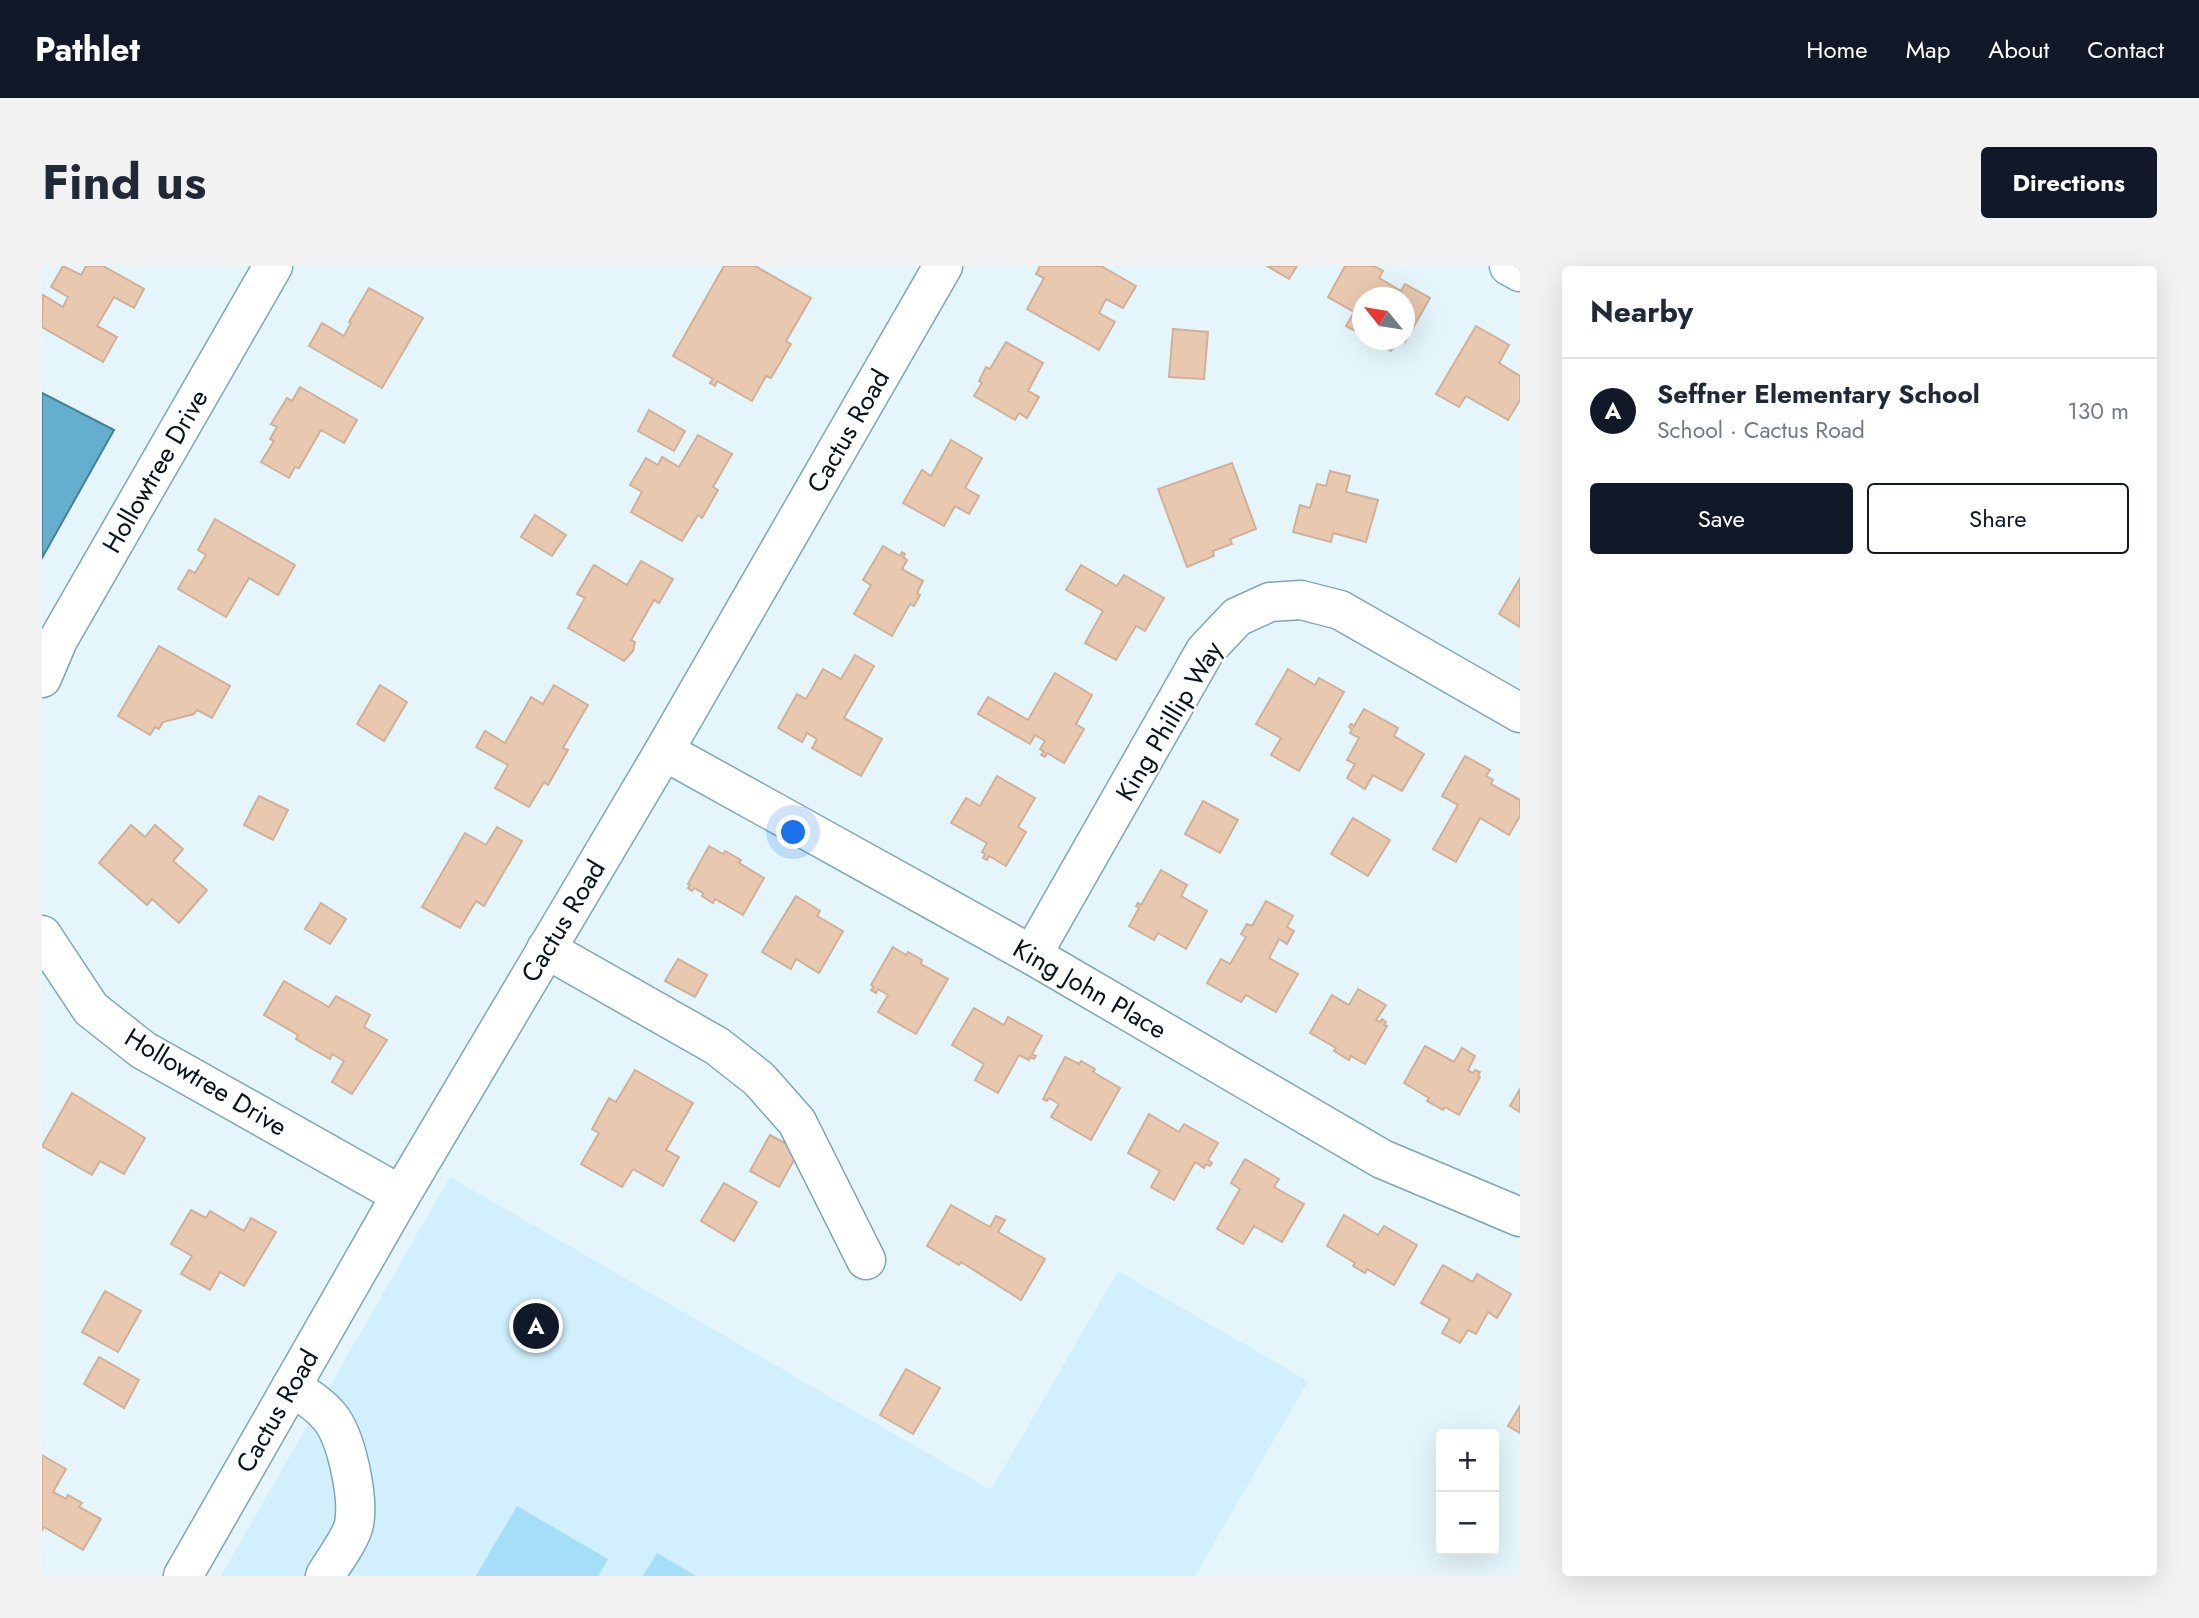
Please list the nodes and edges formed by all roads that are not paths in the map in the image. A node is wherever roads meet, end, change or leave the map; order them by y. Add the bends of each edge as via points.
1 (273, 266) edge
2 (943, 266) edge
3 (1509, 266) edge
4 (1520, 272) edge
5 (42, 678) edge
6 (1520, 713) edge
7 (664, 751) junction
8 (42, 934) edge
9 (546, 949) junction
10 (1031, 955) junction
11 (401, 1195) junction
12 (1520, 1217) edge
13 (866, 1260) dead end
14 (291, 1387) junction
15 (183, 1576) edge
16 (325, 1576) edge

1 - 5 street, Hollowtree Drive via 58,640
2 - 7 street, Cactus Road
3 - 4 street
6 - 10 street, King Phillip Way via 1340,610 1301,600 1270,603 1237,617 1205,651
7 - 9 street, Cactus Road
7 - 10 street, King John Place
8 - 11 street, Hollowtree Drive via 92,1009 144,1050
9 - 11 street, Cactus Road
9 - 13 street via 717,1046 759,1079 797,1122
10 - 12 street, King John Place via 1382,1159
11 - 14 street, Cactus Road
14 - 15 street, Cactus Road
14 - 16 street via 331,1418 348,1458 356,1499 354,1527

